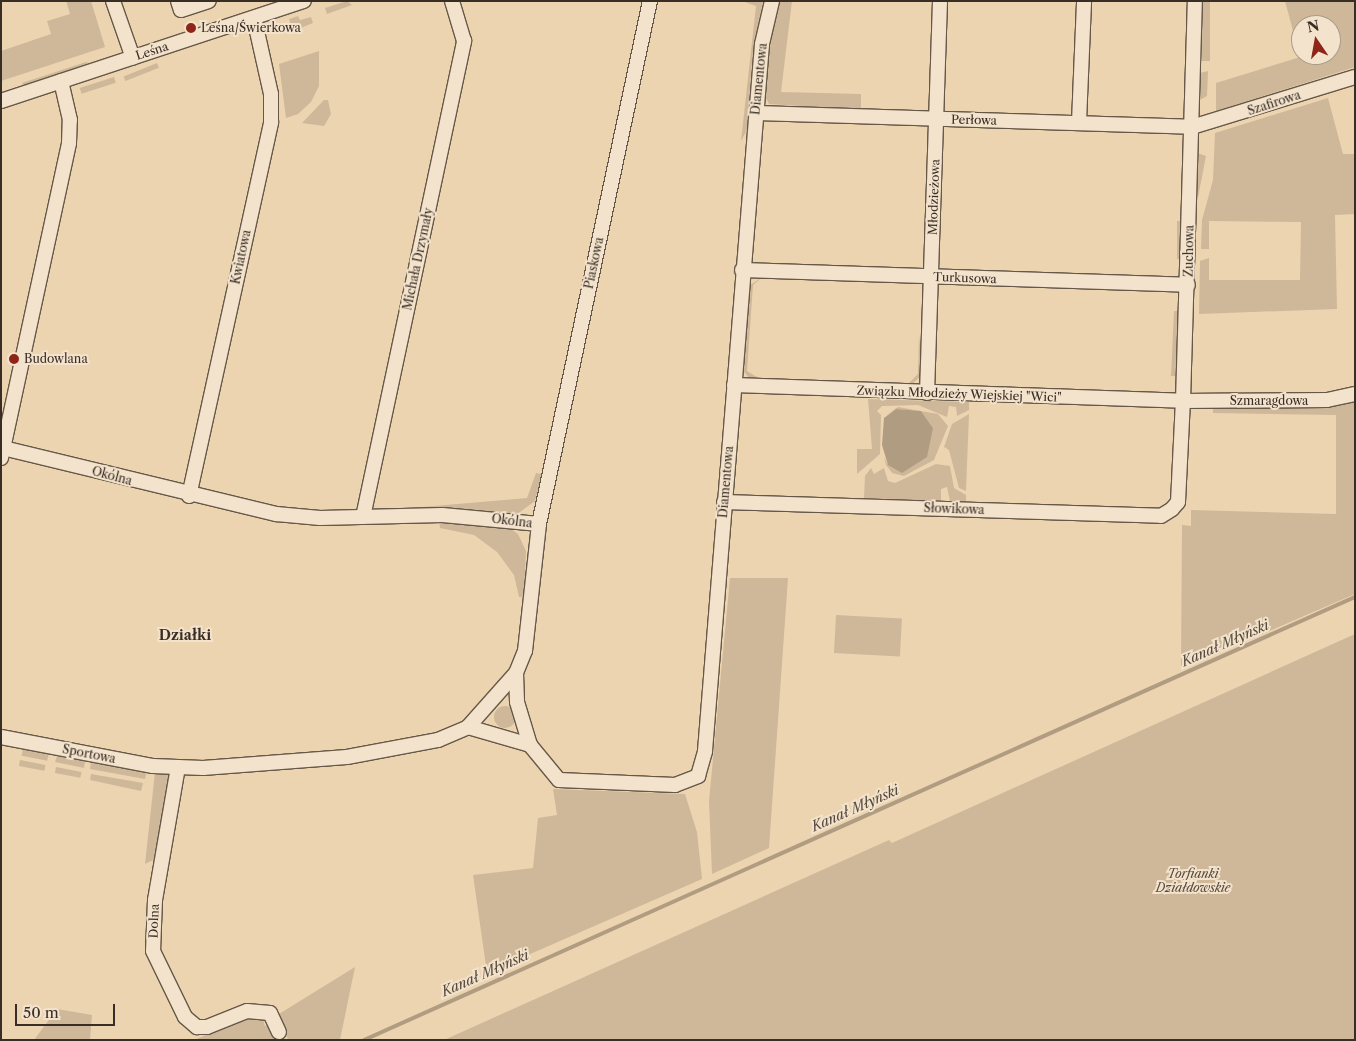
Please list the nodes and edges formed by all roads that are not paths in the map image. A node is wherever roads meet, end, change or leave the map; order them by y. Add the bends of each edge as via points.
1 (113, 1) edge
2 (178, 1) edge
3 (209, 1) edge
4 (304, 1) edge
5 (452, 1) edge
6 (650, 1) edge
7 (772, 1) edge
8 (940, 1) edge
9 (1084, 1) edge
10 (1195, 1) edge
11 (254, 18) junction
12 (133, 58) junction
13 (1355, 77) edge
14 (61, 82) junction
15 (1, 101) edge
16 (756, 113) junction
17 (936, 119) junction
18 (1079, 122) junction
19 (1192, 127) junction
20 (742, 270) junction
21 (931, 277) junction
22 (1188, 285) junction
23 (734, 385) junction
24 (927, 393) junction
25 (1355, 394) edge
26 (1183, 401) junction
27 (2, 453) edge
28 (189, 496) junction
29 (724, 502) junction
30 (1178, 502) joint
31 (363, 518) junction
32 (538, 524) junction
33 (516, 673) junction
34 (497, 699) junction
35 (517, 702) junction
36 (488, 710) junction
37 (523, 722) junction
38 (468, 727) junction
39 (488, 733) junction
40 (1, 737) edge
41 (506, 738) junction
42 (530, 745) junction
43 (178, 767) junction
44 (278, 1032) dead end

1 - 12 street
2 - 3 street via 181,10
4 - 11 street, Leśna
5 - 31 street, Michała Drzymały via 464,41
6 - 32 street, Piaskowa
7 - 16 street, Diamentowa
8 - 17 street, Młodzieżowa
9 - 18 street
10 - 19 street, Zuchowa
11 - 12 street, Leśna
11 - 28 street, Kwiatowa via 271,94 271,122
12 - 14 street, Leśna
13 - 19 street, Szafirowa
14 - 15 street, Leśna
14 - 27 street via 70,120 69,143
16 - 17 street, Perłowa
16 - 20 street, Diamentowa
17 - 18 street, Perłowa
17 - 21 street, Młodzieżowa
18 - 19 street, Perłowa
19 - 22 street, Zuchowa
20 - 21 street, Turkusowa
20 - 23 street, Diamentowa
21 - 22 street, Turkusowa
21 - 24 street, Młodzieżowa
22 - 26 street, Zuchowa
23 - 24 street, Związku Młodzieży Wiejskiej "Wici"
23 - 29 street, Diamentowa
24 - 26 street, Związku Młodzieży Wiejskiej "Wici"
25 - 26 street, Szmaragdowa via 1327,400
26 - 30 street, Zuchowa
27 - 28 street, Okólna
28 - 31 street, Okólna via 298,517
29 - 30 street, Słowikowa via 1160,516
29 - 42 street, Diamentowa via 706,751 698,776 675,785 565,783 549,772
31 - 32 street, Okólna via 442,515
32 - 33 street, Okólna via 525,651
33 - 34 street, Okólna
33 - 35 street, Diamentowa
34 - 35 street
34 - 36 street, Okólna
35 - 37 street, Diamentowa
36 - 38 street, Okólna
36 - 39 street
37 - 41 street
37 - 42 street, Diamentowa
38 - 39 street
38 - 43 street, Okólna via 423,745 371,754 231,768
39 - 41 street
40 - 43 street, Sportowa
41 - 42 street
43 - 44 street, Dolna via 159,867 153,951 185,1018 197,1027 207,1027 247,1011 270,1014

